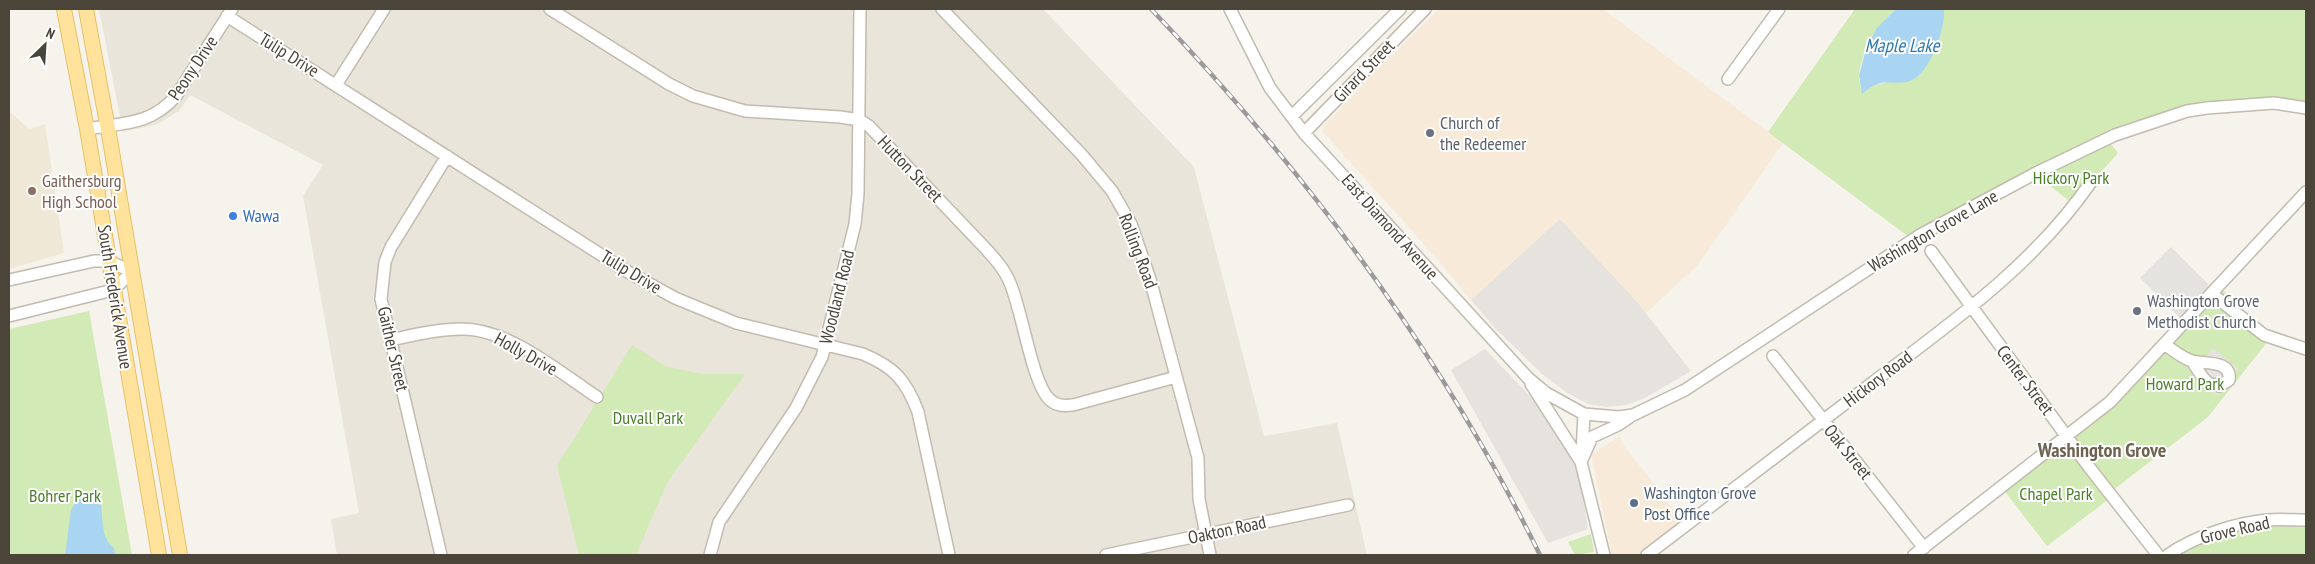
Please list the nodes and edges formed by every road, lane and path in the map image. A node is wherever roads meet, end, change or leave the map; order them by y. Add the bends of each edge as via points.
1 (64, 9) edge
2 (86, 9) edge
3 (384, 9) edge
4 (550, 9) edge
5 (860, 9) edge
6 (942, 9) edge
7 (1230, 9) edge
8 (1400, 9) edge
9 (1425, 9) edge
10 (1779, 9) edge
11 (230, 12) edge
12 (1728, 79) dead end
13 (336, 85) junction
14 (2306, 108) edge
15 (1292, 116) junction
16 (860, 120) junction
17 (108, 126) junction
18 (87, 129) junction
19 (1304, 133) junction
20 (447, 156) junction
21 (2091, 182) dead end
22 (2306, 192) edge
23 (1931, 251) dead end
24 (109, 261) junction
25 (132, 272) junction
26 (9, 280) edge
27 (113, 290) junction
28 (2212, 294) junction
29 (1969, 306) junction
30 (9, 316) edge
31 (390, 340) junction
32 (2164, 344) junction
33 (826, 345) junction
34 (2306, 348) edge
35 (1773, 356) dead end
36 (2192, 361) dead end
37 (1176, 377) junction
38 (1528, 378) junction
39 (597, 397) dead end
40 (1581, 413) junction
41 (1633, 415) junction
42 (1823, 420) junction
43 (2068, 438) junction
44 (1579, 458) junction
45 (1348, 505) dead end
46 (2306, 520) edge
47 (1206, 535) junction
48 (1924, 548) junction
49 (159, 555) edge
50 (180, 555) edge
51 (441, 555) edge
52 (710, 555) edge
53 (949, 555) edge
54 (1106, 555) edge
55 (1210, 555) edge
56 (1604, 555) edge
57 (1647, 555) edge
58 (1914, 555) edge
59 (2158, 555) edge
60 (2168, 555) edge

1 - 18 main road, South Frederick Avenue
2 - 17 main road, South Frederick Avenue
3 - 13 street
4 - 16 street via 694,96 745,111
5 - 16 street, Woodland Road
6 - 37 street, Rolling Road via 1082,155 1112,191 1131,224 1150,279
7 - 15 street, East Diamond Avenue via 1270,88
8 - 15 street, Girard Street
9 - 19 street, Girard Street
10 - 12 street
11 - 13 street, Tulip Drive
11 - 17 street, Peony Drive via 166,108 146,120
13 - 20 street, Tulip Drive
14 - 41 street, Washington Grove Lane via 2274,104 2215,107 2187,111 2115,135 1920,235 1685,390
15 - 19 street, East Diamond Avenue
16 - 33 street, Woodland Road via 855,224
16 - 37 street, Hutton Street via 883,140 1000,266 1010,281 1039,384 1048,398 1063,406 1073,405
17 - 18 street, Peony Drive
17 - 25 main road, South Frederick Avenue
18 - 24 main road, South Frederick Avenue
19 - 38 street, East Diamond Avenue
20 - 31 street, Gaither Street via 385,262 381,299
20 - 33 street, Tulip Drive via 628,272 675,298 736,323
21 - 29 street, Hickory Road via 2075,206 2023,263
22 - 28 street
23 - 29 street, Center Street
24 - 25 street
24 - 26 street via 62,266
24 - 27 main road, South Frederick Avenue
25 - 27 street
25 - 50 main road, South Frederick Avenue
27 - 30 street
27 - 49 main road, South Frederick Avenue
28 - 32 street
28 - 34 street via 2264,335
29 - 42 street, Hickory Road
29 - 43 street, Center Street
31 - 39 street, Holly Drive via 440,330 489,333 514,344
31 - 51 street, Gaither Street
32 - 36 street
32 - 43 street via 2110,402
33 - 52 street, Woodland Road via 796,408 719,522
33 - 53 street, Tulip Drive via 880,361 897,373 911,392
35 - 42 street, Oak Street
37 - 47 street, Rolling Road via 1198,458 1199,499
38 - 40 street, East Diamond Avenue via 1546,393
38 - 44 street
40 - 41 street, Washington Grove Lane via 1619,417
40 - 44 street
41 - 44 street via 1592,437
42 - 48 street, Oak Street
42 - 57 street, Hickory Road
43 - 48 street
43 - 59 street, Center Street
44 - 56 street
45 - 47 street, Oakton Road
46 - 60 street, Grove Road via 2266,520 2238,526 2193,540
47 - 54 street, Oakton Road
47 - 55 street, Rolling Road
48 - 58 street

